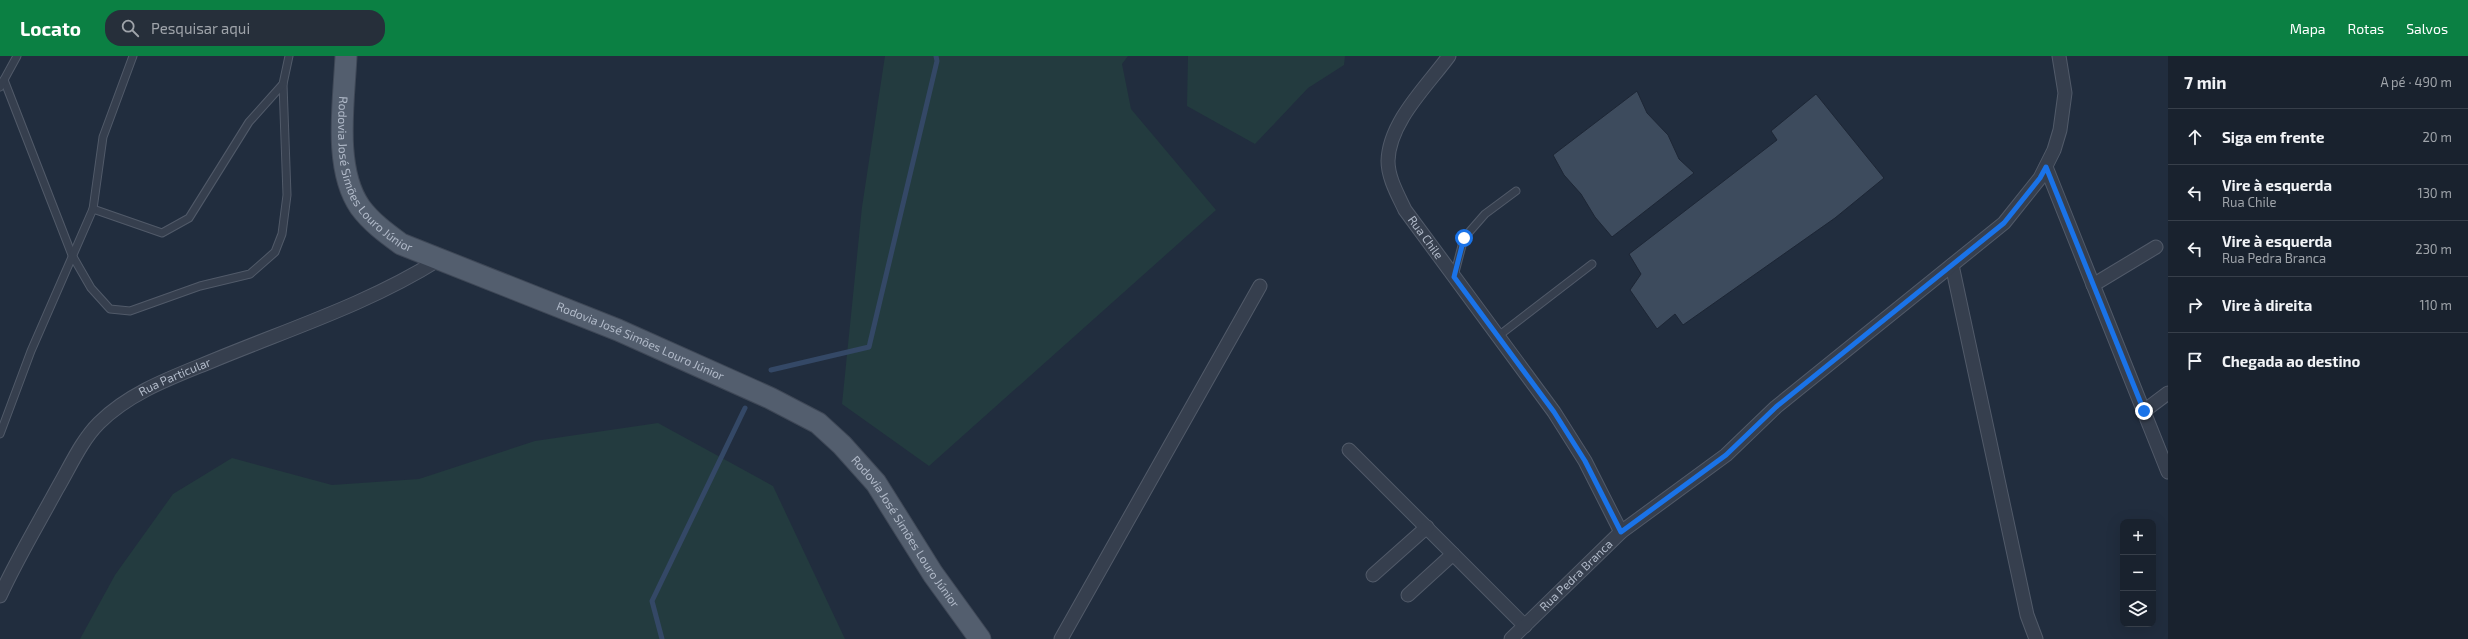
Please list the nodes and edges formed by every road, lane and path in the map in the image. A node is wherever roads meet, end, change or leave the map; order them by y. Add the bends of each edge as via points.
1 (17, 56) edge
2 (133, 56) edge
3 (289, 56) edge
4 (346, 56) edge
5 (1449, 56) edge
6 (2059, 56) edge
7 (2, 83) edge
8 (283, 84) junction
9 (2046, 167) junction
10 (1516, 191) dead end
11 (93, 209) junction
12 (2156, 248) dead end
13 (72, 255) junction
14 (438, 260) junction
15 (1592, 264) dead end
16 (1952, 265) junction
17 (1454, 277) junction
18 (2093, 285) junction
19 (1260, 286) dead end
20 (1497, 337) junction
21 (2168, 393) edge
22 (2144, 411) junction
23 (0, 434) edge
24 (1349, 450) dead end
25 (2168, 472) edge
26 (1427, 527) junction
27 (1621, 532) junction
28 (1454, 554) junction
29 (1374, 575) dead end
30 (1408, 595) dead end
31 (0, 596) edge
32 (1525, 626) junction
33 (980, 639) edge
34 (1061, 639) edge
35 (1511, 639) edge
36 (2036, 639) edge

1 - 7 lane
2 - 11 lane via 103,137
3 - 8 lane
4 - 14 main road, Rodovia José Simões Louro Júnior via 342,142 351,190 360,206 379,227 401,244
5 - 17 street, Rua Chile via 1397,124 1390,144 1388,162 1394,188 1405,210
6 - 9 street, Rua Pedra Branca via 2065,93 2060,130
7 - 13 lane
8 - 11 lane via 249,122 189,218 162,233
8 - 13 lane via 287,195 282,234 275,252 250,274 200,286 130,311 110,309 91,288
9 - 16 street, Rua Pedra Branca via 2004,223
9 - 18 street
10 - 17 lane via 1485,214 1464,238
11 - 13 lane
12 - 18 street
13 - 23 lane via 31,351
14 - 31 street, Rua Particular via 402,283 371,298 297,325 200,366 139,393 115,409 98,424 80,448
14 - 33 main road, Rodovia José Simões Louro Júnior via 618,330 770,398 818,423 876,483 934,574
15 - 20 lane
16 - 27 street, Rua Pedra Branca via 1776,407 1726,455
16 - 36 street via 2027,615
17 - 20 street, Rua Chile
18 - 22 street
19 - 34 street
20 - 27 street, Rua Chile via 1554,412 1585,461
21 - 22 street
22 - 25 street
24 - 26 street
26 - 28 street
26 - 29 street
27 - 32 street, Rua Pedra Branca
28 - 30 street
28 - 32 street
32 - 35 street, Rua Pedra Branca

